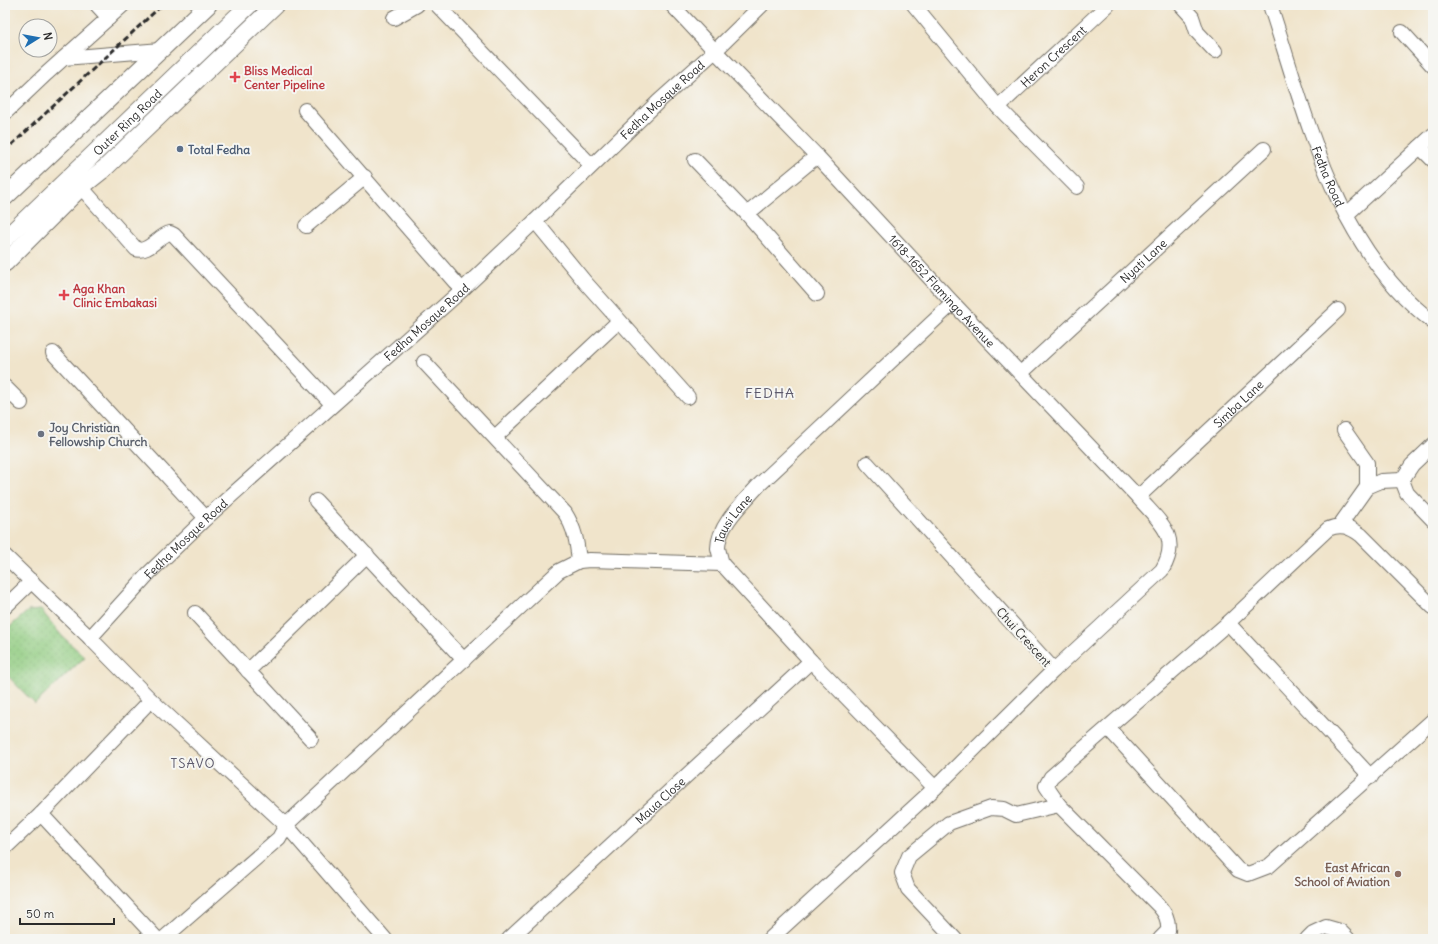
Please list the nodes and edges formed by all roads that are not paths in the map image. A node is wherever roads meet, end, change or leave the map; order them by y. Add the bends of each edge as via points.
1 (97, 5) edge
2 (123, 5) edge
3 (208, 5) edge
4 (249, 5) edge
5 (275, 5) edge
6 (417, 5) edge
7 (437, 5) edge
8 (672, 5) edge
9 (762, 5) edge
10 (914, 5) edge
11 (1108, 5) edge
12 (1181, 5) edge
13 (1270, 5) edge
14 (109, 18) junction
15 (394, 18) dead end
16 (1402, 32) dead end
17 (161, 50) junction
18 (1215, 50) dead end
19 (715, 51) junction
20 (64, 58) junction
21 (1433, 66) edge
22 (998, 107) junction
23 (305, 110) dead end
24 (5, 113) edge
25 (1433, 135) edge
26 (1420, 147) junction
27 (1264, 149) dead end
28 (817, 156) junction
29 (695, 160) dead end
30 (1433, 160) edge
31 (591, 165) junction
32 (365, 177) junction
33 (1077, 186) dead end
34 (81, 187) junction
35 (5, 197) edge
36 (747, 214) junction
37 (1346, 214) junction
38 (535, 221) junction
39 (306, 226) dead end
40 (5, 239) edge
41 (5, 263) edge
42 (462, 290) junction
43 (817, 294) dead end
44 (953, 302) junction
45 (1338, 310) dead end
46 (619, 321) junction
47 (1433, 322) edge
48 (53, 353) dead end
49 (424, 362) dead end
50 (1021, 373) junction
51 (5, 387) edge
52 (688, 397) dead end
53 (21, 403) dead end
54 (332, 404) junction
55 (1344, 430) dead end
56 (494, 437) junction
57 (1433, 445) edge
58 (867, 463) dead end
59 (1402, 480) junction
60 (1367, 487) junction
61 (1138, 497) junction
62 (316, 501) dead end
63 (206, 518) junction
64 (1433, 520) edge
65 (1340, 525) junction
66 (1167, 531) joint
67 (367, 555) junction
68 (5, 556) edge
69 (579, 561) junction
70 (722, 564) junction
71 (32, 581) junction
72 (1431, 601) edge
73 (5, 607) edge
74 (196, 613) dead end
75 (1228, 623) junction
76 (90, 638) junction
77 (464, 660) junction
78 (811, 661) junction
79 (1054, 670) junction
80 (248, 671) junction
81 (151, 700) junction
82 (1433, 720) edge
83 (1108, 728) junction
84 (311, 739) dead end
85 (1370, 777) junction
86 (935, 788) junction
87 (1059, 805) junction
88 (41, 814) junction
89 (286, 825) junction
90 (5, 848) edge
91 (156, 939) edge
92 (163, 939) edge
93 (385, 939) edge
94 (508, 939) edge
95 (770, 939) edge
96 (955, 939) edge
97 (1160, 939) edge
98 (1307, 939) edge
99 (1348, 939) edge

1 - 14 street
2 - 14 street
3 - 17 main road
4 - 40 main road, Outer Ring Road
5 - 34 main road via 105,168
6 - 15 street
7 - 31 street
8 - 19 street, 1618-1652 Flamingo Avenue
9 - 19 street, Fedha Mosque Road
10 - 22 street
11 - 22 street, Heron Crescent
12 - 18 street via 1192,17 1197,32
13 - 37 street, Fedha Road via 1322,162
14 - 20 street
16 - 21 street
17 - 20 street
17 - 35 main road
19 - 28 street, 1618-1652 Flamingo Avenue
19 - 31 street, Fedha Mosque Road
20 - 24 street
22 - 33 street
23 - 32 street
25 - 26 street
26 - 30 street
26 - 37 street
27 - 50 street, Nyati Lane
28 - 36 street
28 - 44 street, 1618-1652 Flamingo Avenue
29 - 36 street
31 - 38 street, Fedha Mosque Road
32 - 39 street
32 - 42 street
34 - 41 main road
34 - 54 street via 136,248 145,249 165,234 174,235
36 - 43 street
37 - 47 street, Fedha Road via 1368,252 1388,278 1414,307
38 - 42 street, Fedha Mosque Road
38 - 46 street
42 - 54 street, Fedha Mosque Road
44 - 50 street, 1618-1652 Flamingo Avenue
44 - 70 street, Tausi Lane via 733,512 718,548
45 - 61 street, Simba Lane
46 - 52 street
46 - 56 street
48 - 63 street
49 - 56 street
50 - 61 street, 1618-1652 Flamingo Avenue
51 - 53 street
54 - 63 street, Fedha Mosque Road
55 - 60 street via 1367,463
56 - 69 street via 565,513 577,539
57 - 59 street
58 - 79 street, Chui Crescent
59 - 60 street via 1381,481
59 - 64 street via 1407,493
60 - 65 street
61 - 66 street, 1618-1652 Flamingo Avenue
62 - 67 street
63 - 76 street, Fedha Mosque Road via 149,573
65 - 72 street via 1361,535
65 - 75 street via 1328,529
66 - 79 street, Chui Crescent via 1171,543 1169,558 1162,570
67 - 77 street
67 - 80 street
68 - 71 street
69 - 70 street
69 - 77 street via 559,571
70 - 78 street, Tausi Lane
71 - 73 street
71 - 76 street
74 - 80 street
75 - 83 street
75 - 85 street
76 - 81 street
77 - 89 street
78 - 86 street, Tausi Lane
78 - 94 street, Maua Close
79 - 86 street
80 - 84 street
81 - 88 street
81 - 89 street
82 - 85 street
83 - 85 street via 1238,870 1248,874 1269,866
83 - 87 street via 1051,777 1046,786
86 - 95 street
87 - 96 street via 1016,815 1004,809 982,810 949,823 909,856 902,874 908,889
87 - 97 street via 1166,914 1168,931
88 - 90 street
88 - 91 street
89 - 92 street via 279,838
89 - 93 street
98 - 99 street via 1326,927 1340,931

